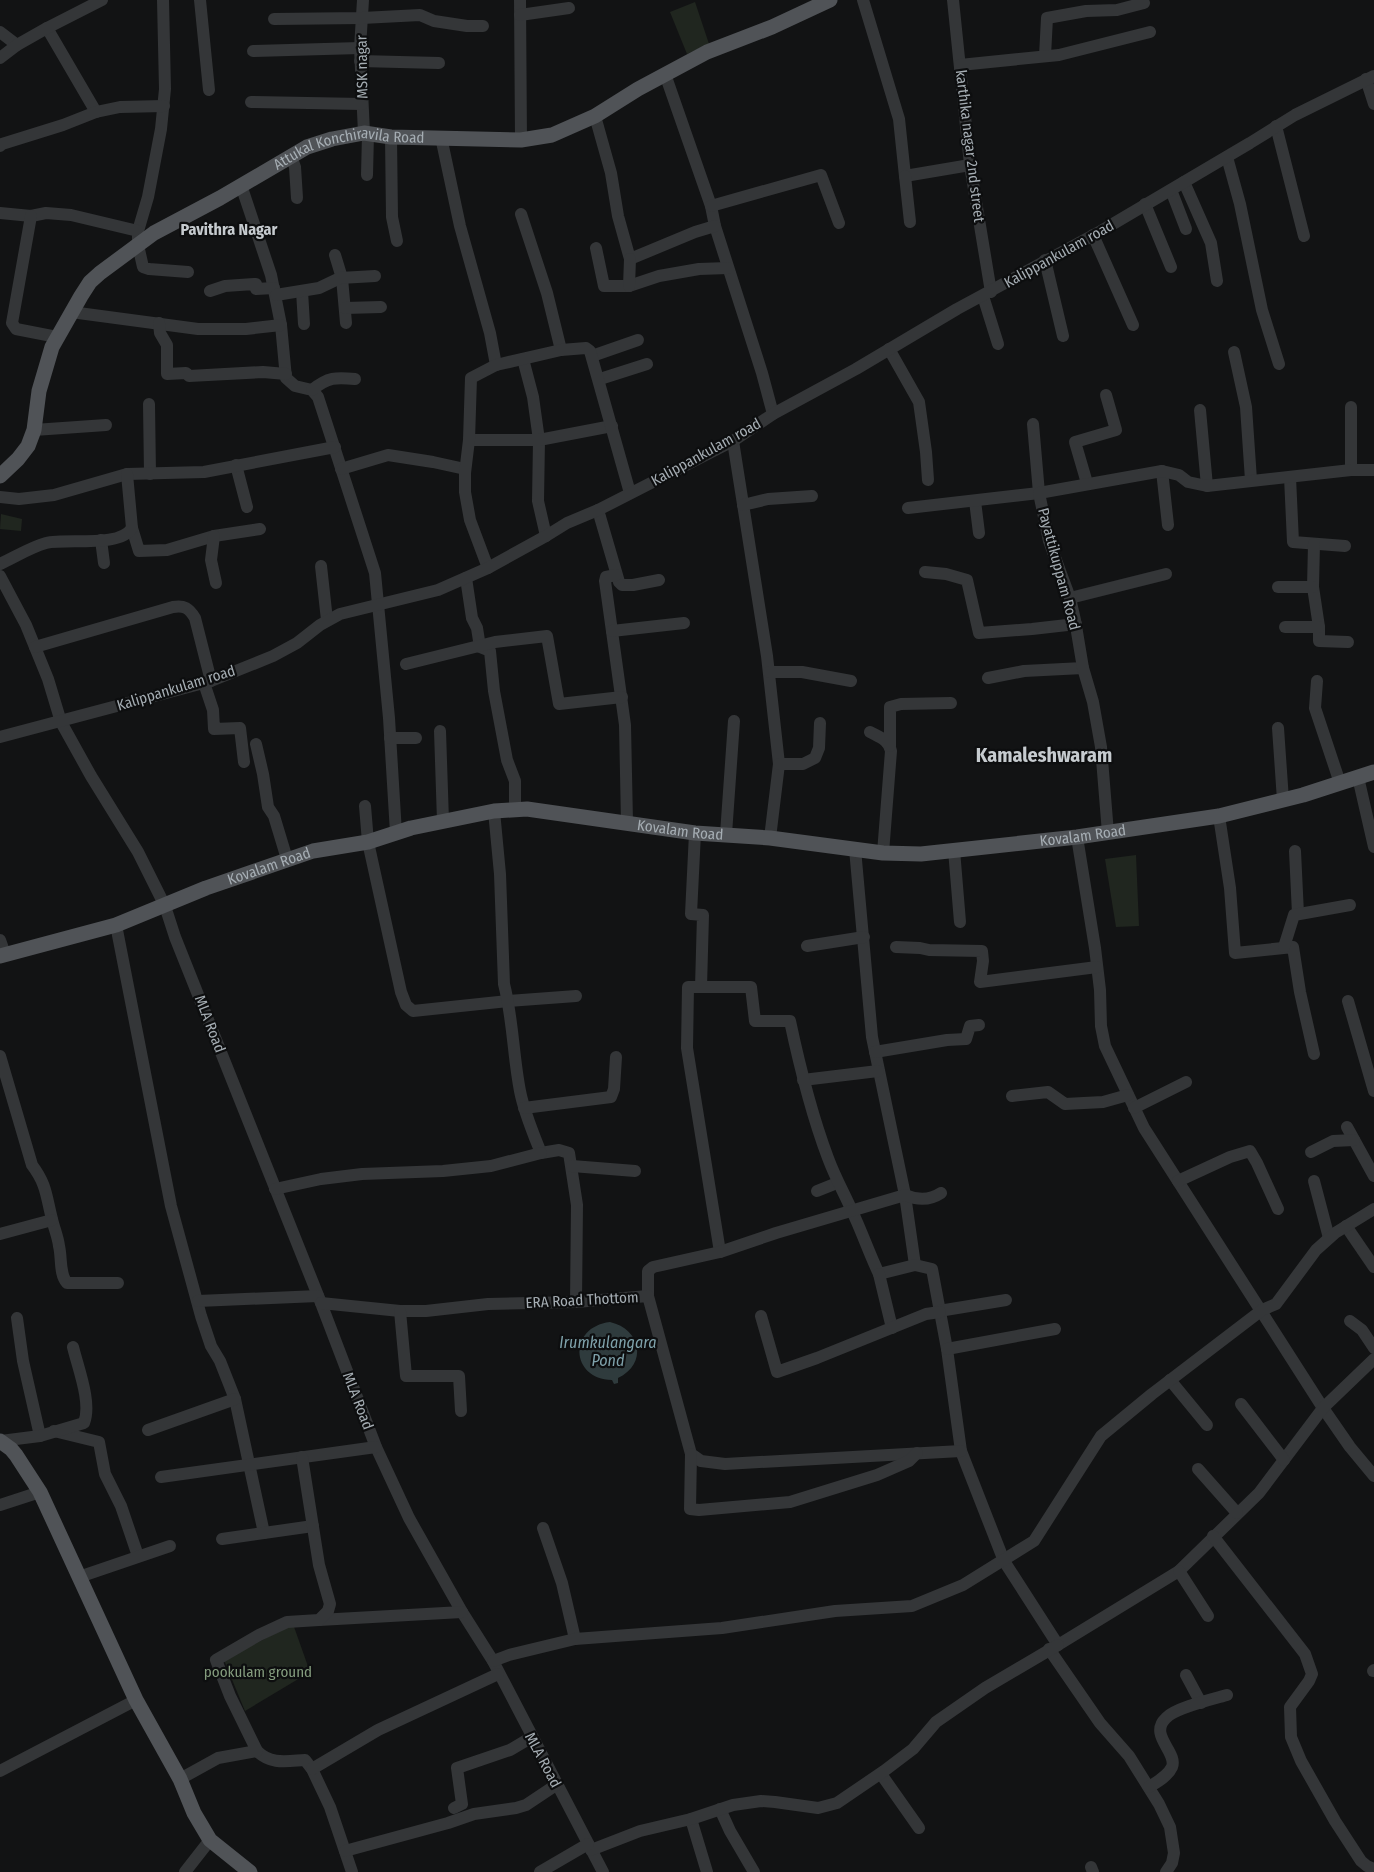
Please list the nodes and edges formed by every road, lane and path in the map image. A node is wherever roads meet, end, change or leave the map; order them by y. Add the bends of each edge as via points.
1 (163, 0) edge
2 (200, 0) edge
3 (363, 0) edge
4 (520, 0) edge
5 (863, 0) edge
6 (953, 0) edge
7 (94, 1) edge
8 (821, 2) edge
9 (1144, 3) dead end
10 (569, 8) dead end
11 (520, 15) junction
12 (362, 18) junction
13 (274, 19) dead end
14 (483, 26) dead end
15 (47, 28) junction
16 (0, 32) edge
17 (1150, 32) dead end
18 (17, 45) junction
19 (252, 51) dead end
20 (360, 55) junction
21 (1046, 56) junction
22 (0, 58) edge
23 (439, 63) dead end
24 (960, 65) junction
25 (665, 74) junction
26 (1370, 77) edge
27 (209, 90) dead end
28 (251, 102) dead end
29 (362, 104) junction
30 (1374, 104) edge
31 (164, 106) junction
32 (96, 112) junction
33 (595, 116) junction
34 (1276, 126) junction
35 (366, 134) junction
36 (391, 137) junction
37 (441, 137) junction
38 (521, 140) junction
39 (1, 145) edge
40 (291, 156) junction
41 (1227, 157) junction
42 (970, 165) junction
43 (367, 174) dead end
44 (905, 176) junction
45 (1184, 182) junction
46 (241, 186) junction
47 (1171, 190) junction
48 (298, 198) dead end
49 (1145, 204) junction
50 (711, 206) junction
51 (0, 213) edge
52 (521, 214) dead end
53 (31, 216) junction
54 (910, 222) dead end
55 (839, 223) dead end
56 (715, 226) junction
57 (1186, 229) dead end
58 (1093, 235) junction
59 (1304, 236) dead end
60 (138, 238) junction
61 (397, 241) dead end
62 (596, 248) dead end
63 (335, 255) dead end
64 (630, 259) junction
65 (1045, 260) junction
66 (1171, 267) dead end
67 (728, 268) junction
68 (188, 272) dead end
69 (375, 276) dead end
70 (342, 278) junction
71 (1217, 281) dead end
72 (628, 286) junction
73 (210, 291) dead end
74 (302, 291) junction
75 (275, 292) junction
76 (987, 294) junction
77 (381, 307) dead end
78 (345, 308) junction
79 (71, 312) junction
80 (346, 323) dead end
81 (159, 324) junction
82 (304, 324) dead end
83 (281, 325) junction
84 (1133, 325) dead end
85 (1063, 336) dead end
86 (57, 337) junction
87 (638, 340) dead end
88 (998, 344) dead end
89 (889, 349) junction
90 (561, 350) junction
91 (1234, 352) dead end
92 (592, 356) junction
93 (523, 358) junction
94 (647, 364) dead end
95 (1279, 364) dead end
96 (496, 365) junction
97 (286, 374) junction
98 (355, 378) dead end
99 (600, 379) junction
100 (312, 390) junction
101 (1106, 395) dead end
102 (149, 404) dead end
103 (1351, 407) dead end
104 (1200, 410) dead end
105 (773, 414) junction
106 (1033, 424) dead end
107 (106, 425) dead end
108 (612, 426) junction
109 (34, 430) junction
110 (469, 440) junction
111 (539, 440) junction
112 (733, 440) junction
113 (335, 447) junction
114 (236, 465) junction
115 (341, 469) junction
116 (465, 469) junction
117 (1351, 470) junction
118 (1374, 470) edge
119 (1162, 471) junction
120 (127, 474) junction
121 (150, 474) junction
122 (0, 476) edge
123 (1290, 477) junction
124 (928, 480) dead end
125 (1251, 480) junction
126 (1087, 484) junction
127 (1207, 486) junction
128 (630, 493) junction
129 (1039, 493) junction
130 (812, 496) dead end
131 (0, 497) edge
132 (976, 501) junction
133 (743, 505) junction
134 (247, 507) dead end
135 (908, 508) dead end
136 (598, 510) junction
137 (1168, 525) dead end
138 (132, 528) junction
139 (260, 528) dead end
140 (979, 533) dead end
141 (214, 536) junction
142 (546, 536) junction
143 (101, 540) junction
144 (1314, 544) junction
145 (1345, 546) dead end
146 (104, 563) dead end
147 (0, 564) edge
148 (321, 566) dead end
149 (488, 568) junction
150 (925, 572) dead end
151 (1166, 574) dead end
152 (616, 575) junction
153 (0, 576) edge
154 (466, 578) junction
155 (659, 580) dead end
156 (216, 583) dead end
157 (1278, 587) dead end
158 (1313, 587) junction
159 (1070, 598) junction
160 (379, 604) junction
161 (327, 620) junction
162 (684, 623) dead end
163 (1076, 624) junction
164 (1285, 627) dead end
165 (1320, 628) junction
166 (612, 631) junction
167 (1348, 642) dead end
168 (35, 647) junction
169 (480, 647) junction
170 (406, 664) dead end
171 (1083, 668) junction
172 (769, 672) junction
173 (988, 678) dead end
174 (852, 681) dead end
175 (1317, 681) dead end
176 (208, 682) junction
177 (622, 697) junction
178 (951, 703) dead end
179 (734, 721) dead end
180 (61, 722) junction
181 (820, 723) dead end
182 (1278, 728) dead end
183 (440, 731) dead end
184 (870, 732) dead end
185 (0, 737) edge
186 (390, 738) junction
187 (416, 738) dead end
188 (256, 744) dead end
189 (890, 746) junction
190 (244, 762) dead end
191 (779, 764) junction
192 (1374, 772) edge
193 (1358, 777) junction
194 (1340, 783) junction
195 (1283, 800) junction
196 (364, 806) dead end
197 (515, 809) junction
198 (494, 810) junction
199 (1220, 816) junction
200 (443, 821) junction
201 (627, 822) junction
202 (396, 833) junction
203 (695, 833) junction
204 (1108, 833) junction
205 (726, 834) junction
206 (1077, 837) junction
207 (770, 838) junction
208 (368, 842) junction
209 (1374, 847) edge
210 (855, 849) junction
211 (954, 850) junction
212 (1295, 851) dead end
213 (883, 853) junction
214 (287, 859) junction
215 (1350, 905) dead end
216 (165, 906) junction
217 (1298, 914) junction
218 (960, 922) dead end
219 (116, 925) junction
220 (864, 937) junction
221 (0, 940) edge
222 (807, 946) dead end
223 (896, 947) dead end
224 (1288, 947) junction
225 (2, 955) edge
226 (1097, 967) junction
227 (701, 987) junction
228 (576, 996) dead end
229 (508, 1001) junction
230 (1348, 1001) dead end
231 (979, 1025) dead end
232 (875, 1052) junction
233 (1314, 1054) dead end
234 (0, 1056) edge
235 (616, 1057) dead end
236 (878, 1072) junction
237 (803, 1080) junction
238 (1186, 1082) dead end
239 (1374, 1091) edge
240 (1128, 1095) junction
241 (1012, 1096) dead end
242 (524, 1108) junction
243 (1134, 1108) junction
244 (1347, 1127) dead end
245 (1354, 1140) junction
246 (1311, 1152) dead end
247 (541, 1153) junction
248 (572, 1166) junction
249 (635, 1171) dead end
250 (1374, 1176) edge
251 (1178, 1181) junction
252 (1314, 1181) dead end
253 (837, 1183) junction
254 (275, 1189) junction
255 (817, 1191) dead end
256 (941, 1194) dead end
257 (904, 1195) junction
258 (1278, 1208) dead end
259 (1374, 1209) edge
260 (852, 1211) junction
261 (52, 1220) junction
262 (1346, 1226) junction
263 (0, 1234) edge
264 (1329, 1238) junction
265 (720, 1252) junction
266 (914, 1265) junction
267 (1374, 1267) edge
268 (879, 1274) junction
269 (118, 1282) dead end
270 (648, 1296) junction
271 (198, 1300) junction
272 (319, 1300) junction
273 (1006, 1300) dead end
274 (576, 1302) junction
275 (1262, 1310) junction
276 (400, 1312) junction
277 (940, 1312) junction
278 (761, 1316) dead end
279 (17, 1318) dead end
280 (1350, 1321) dead end
281 (892, 1328) junction
282 (1055, 1329) dead end
283 (73, 1347) dead end
284 (1374, 1348) edge
285 (947, 1349) junction
286 (1374, 1359) edge
287 (1170, 1380) junction
288 (235, 1399) junction
289 (1241, 1404) dead end
290 (1324, 1408) junction
291 (461, 1411) dead end
292 (1207, 1424) dead end
293 (148, 1430) dead end
294 (54, 1432) junction
295 (40, 1436) junction
296 (0, 1441) edge
297 (376, 1447) junction
298 (961, 1450) junction
299 (917, 1453) junction
300 (691, 1454) junction
301 (302, 1458) junction
302 (1284, 1460) junction
303 (249, 1465) junction
304 (1198, 1469) dead end
305 (1374, 1476) edge
306 (161, 1477) dead end
307 (40, 1492) junction
308 (0, 1505) edge
309 (1237, 1513) junction
310 (313, 1526) junction
311 (543, 1528) dead end
312 (264, 1533) junction
313 (1213, 1536) junction
314 (222, 1539) dead end
315 (170, 1546) dead end
316 (138, 1556) junction
317 (1004, 1561) junction
318 (1179, 1571) junction
319 (80, 1577) junction
320 (462, 1612) junction
321 (1208, 1616) dead end
322 (319, 1620) junction
323 (576, 1639) junction
324 (1054, 1647) junction
325 (493, 1661) junction
326 (498, 1674) junction
327 (1186, 1675) dead end
328 (1227, 1695) dead end
329 (136, 1700) junction
330 (1201, 1703) junction
331 (532, 1738) junction
332 (257, 1751) junction
333 (312, 1769) junction
334 (0, 1772) edge
335 (881, 1774) junction
336 (180, 1780) junction
337 (556, 1785) junction
338 (1149, 1787) junction
339 (454, 1808) dead end
340 (720, 1809) junction
341 (691, 1819) junction
342 (919, 1828) dead end
343 (210, 1840) junction
344 (590, 1847) junction
345 (346, 1851) junction
346 (1374, 1869) edge
347 (185, 1872) edge
348 (250, 1872) edge
349 (352, 1872) edge
350 (540, 1872) edge
351 (603, 1872) edge
352 (707, 1872) edge
353 (754, 1872) edge
354 (1166, 1872) edge

1 - 31 street
2 - 27 street
3 - 12 street, MSK nagar
4 - 11 street
5 - 44 street via 899,119
6 - 24 street, karthika nagar 2nd street
7 - 15 street
8 - 25 main road, Attukal Konchiravila Road
9 - 21 street via 1117,10 1047,18
10 - 11 street
11 - 38 street
12 - 13 street
12 - 14 street via 420,16 434,21
12 - 20 street, MSK nagar
15 - 18 street
15 - 32 street
16 - 18 street
17 - 21 street
18 - 22 street
19 - 20 street
20 - 23 street
20 - 29 street, MSK nagar
21 - 24 street via 1009,54
24 - 42 street, karthika nagar 2nd street
25 - 33 main road, Attukal Konchiravila Road
25 - 50 street
26 - 30 street
26 - 34 street, Kalippankulam road
28 - 29 street
29 - 35 street, MSK nagar
31 - 32 street
31 - 60 street
32 - 39 street
33 - 38 main road, Attukal Konchiravila Road via 552,135
33 - 64 street
34 - 41 street, Kalippankulam road
34 - 59 street
35 - 36 main road, Attukal Konchiravila Road
35 - 40 main road, Attukal Konchiravila Road via 332,139
35 - 43 street, MSK nagar
36 - 37 main road, Attukal Konchiravila Road
36 - 61 street via 392,217
37 - 38 main road, Attukal Konchiravila Road
37 - 96 street
40 - 46 main road, Attukal Konchiravila Road
40 - 48 street
41 - 45 street, Kalippankulam road
41 - 95 street via 1262,310
42 - 44 street
42 - 76 street, karthika nagar 2nd street
44 - 54 street
45 - 47 street, Kalippankulam road
45 - 71 street via 1211,243
46 - 60 main road, Attukal Konchiravila Road via 154,233
46 - 75 street
47 - 49 street, Kalippankulam road
47 - 57 street
49 - 58 street, Kalippankulam road
49 - 66 street
50 - 55 street via 821,175
50 - 56 street
51 - 53 street
52 - 90 street via 547,293
53 - 60 street via 71,214 116,224
53 - 86 street via 12,323 16,329
56 - 64 street
56 - 67 street
58 - 65 street, Kalippankulam road
58 - 84 street
60 - 68 street via 143,267
60 - 79 main road, Attukal Konchiravila Road via 90,282
62 - 72 street via 604,286
63 - 70 street
64 - 72 street
65 - 76 street, Kalippankulam road
65 - 85 street
67 - 72 street via 699,268
67 - 105 street
69 - 70 street
70 - 74 street
70 - 78 street
73 - 75 street via 225,286 256,284 256,289
74 - 75 street
74 - 82 street
75 - 83 street
76 - 88 street, karthika nagar 2nd street
76 - 89 street, Kalippankulam road
77 - 78 street
78 - 80 street
79 - 81 street
79 - 86 main road, Attukal Konchiravila Road
81 - 83 street via 198,329
81 - 97 street via 167,345 166,374
83 - 97 street
86 - 109 main road, Attukal Konchiravila Road via 44,372
87 - 92 street
89 - 105 street, Kalippankulam road
89 - 124 street via 919,402
90 - 92 street via 586,348
90 - 93 street
91 - 125 street via 1246,408
92 - 99 street
93 - 96 street
93 - 111 street
94 - 99 street
96 - 110 street via 471,378
97 - 100 street via 290,383
98 - 100 street via 336,377
99 - 108 street
100 - 113 street via 318,397
101 - 126 street via 1116,430 1075,442
102 - 121 street
103 - 117 street
104 - 127 street
105 - 112 street, Kalippankulam road
106 - 129 street
107 - 109 street
108 - 111 street
108 - 128 street
109 - 122 main road, Attukal Konchiravila Road via 28,446
110 - 111 street
110 - 116 street
111 - 142 street via 538,500
112 - 128 street, Kalippankulam road
112 - 133 street
113 - 114 street
113 - 115 street
114 - 121 street via 204,472
114 - 134 street
115 - 116 street via 388,456
115 - 160 street via 375,573
116 - 149 street via 470,520
117 - 118 street
117 - 123 street
119 - 126 street, Payattikuppam Road
119 - 127 street
119 - 137 street
120 - 121 street
120 - 131 street via 54,495 19,499
120 - 138 street
123 - 125 street
123 - 144 street via 1293,542
125 - 127 street
126 - 129 street, Payattikuppam Road
128 - 136 street, Kalippankulam road
129 - 132 street
129 - 159 street, Payattikuppam Road via 1049,541
130 - 133 street via 768,499
132 - 135 street
132 - 140 street
133 - 172 street
136 - 142 street, Kalippankulam road
136 - 152 street
138 - 141 street via 139,551 167,550
138 - 143 street via 126,535
139 - 141 street
141 - 156 street via 211,560
142 - 149 street, Kalippankulam road
143 - 146 street
143 - 147 street via 47,543
144 - 145 street
144 - 158 street
148 - 161 street
149 - 154 street, Kalippankulam road
150 - 163 street via 967,580 979,632
151 - 159 street
152 - 155 street via 622,585
152 - 166 street via 605,581
153 - 168 street, MLA Road
154 - 160 street, Kalippankulam road via 438,590
154 - 169 street
157 - 158 street
158 - 165 street
159 - 163 street, Payattikuppam Road
160 - 161 street, Kalippankulam road
160 - 186 street
161 - 176 street, Kalippankulam road via 273,656
162 - 166 street
163 - 171 street, Payattikuppam Road
164 - 165 street
165 - 167 street via 1319,640
166 - 177 street
168 - 176 street via 172,606 185,606 194,618
168 - 180 street, MLA Road
169 - 170 street
169 - 177 street via 546,636 559,704
169 - 197 street via 490,651 507,760 515,781
171 - 173 street via 1024,670
171 - 204 street, Payattikuppam Road via 1101,747
172 - 174 street via 802,672
172 - 191 street
175 - 194 street via 1315,708
176 - 180 street, Kalippankulam road
176 - 190 street via 214,729 240,728
177 - 201 street via 626,725
178 - 189 street via 890,707
179 - 205 street
180 - 185 street, Kalippankulam road
180 - 216 street, MLA Road via 138,852
181 - 191 street via 816,758 803,764
182 - 195 street
183 - 200 street
184 - 189 street
186 - 187 street
186 - 202 street
188 - 214 street via 268,807 274,816
189 - 213 street
191 - 207 street
192 - 193 main road, Kovalam Road
193 - 194 main road, Kovalam Road
193 - 209 street
194 - 195 main road, Kovalam Road
195 - 199 main road, Kovalam Road
196 - 208 street
197 - 198 main road, Kovalam Road
197 - 201 main road, Kovalam Road
198 - 200 main road, Kovalam Road
198 - 229 street via 504,984
199 - 204 main road, Kovalam Road
199 - 224 street via 1235,953
200 - 202 main road, Kovalam Road
201 - 203 main road, Kovalam Road
202 - 208 main road, Kovalam Road
203 - 205 main road, Kovalam Road
203 - 227 street via 691,914 703,915
204 - 206 main road, Kovalam Road
205 - 207 main road, Kovalam Road
206 - 211 main road, Kovalam Road
206 - 226 street
207 - 210 main road, Kovalam Road
208 - 214 main road, Kovalam Road
208 - 229 street via 400,992 406,1005 413,1011
210 - 213 main road, Kovalam Road
210 - 220 street
211 - 213 main road, Kovalam Road via 921,854
211 - 218 street
212 - 217 street
214 - 216 main road, Kovalam Road
215 - 217 street
216 - 219 main road, Kovalam Road
216 - 254 street, MLA Road
217 - 224 street via 1294,915
219 - 225 main road, Kovalam Road
219 - 271 street via 165,1179
220 - 222 street
220 - 232 street
221 - 225 street
223 - 226 street via 982,951 980,982
224 - 233 street
226 - 240 street via 1100,1026 1105,1046
227 - 237 street via 751,987 755,1022 790,1021
227 - 265 street via 688,987 687,1048
228 - 229 street
229 - 242 street
230 - 239 street
231 - 232 street via 970,1026 966,1039
232 - 236 street
234 - 261 street via 32,1165 46,1188
235 - 242 street via 611,1097
236 - 237 street
236 - 257 street
237 - 253 street
238 - 243 street
240 - 241 street via 1103,1102 1065,1104 1048,1092
240 - 243 street
242 - 247 street
243 - 251 street
244 - 245 street
245 - 246 street via 1333,1141
245 - 250 street
247 - 248 street via 559,1150 569,1153
247 - 254 street via 491,1166 362,1174
248 - 249 street
248 - 274 street via 577,1205
251 - 258 street via 1250,1151
251 - 275 street
252 - 264 street
253 - 255 street
253 - 260 street
254 - 272 street, MLA Road
256 - 257 street via 934,1198 915,1199
257 - 260 street
257 - 266 street
259 - 262 street
260 - 265 street
260 - 268 street
261 - 263 street
261 - 269 street via 60,1246 63,1279 67,1283
262 - 264 street
262 - 267 street
264 - 275 street via 1316,1250 1276,1304
265 - 270 street via 653,1267 648,1271
266 - 268 street
266 - 277 street via 932,1269
268 - 281 street
270 - 274 street, ERA Road Thottom
270 - 300 street, ERA Road Thottom
271 - 272 street, ERA Road Thottom
271 - 288 street via 212,1346
272 - 276 street, ERA Road Thottom
272 - 297 street, MLA Road
273 - 277 street
274 - 276 street, ERA Road Thottom via 488,1304
275 - 287 street
275 - 290 street
276 - 291 street via 406,1376 459,1376
277 - 281 street via 926,1314
277 - 285 street
278 - 281 street via 777,1372
279 - 295 street
280 - 284 street via 1362,1330
282 - 285 street
283 - 294 street via 87,1404 86,1416 84,1422
285 - 298 street
286 - 290 street
287 - 292 street
287 - 317 street via 1101,1436 1038,1544
288 - 293 street
288 - 303 street
289 - 302 street
290 - 302 street
290 - 305 street
294 - 295 street
294 - 316 street via 100,1442 105,1474 121,1506
295 - 296 street
296 - 307 main road via 11,1448
297 - 301 street
297 - 320 street, MLA Road via 409,1518
298 - 299 street
298 - 317 street
299 - 300 street via 726,1464 701,1461
299 - 300 street, ERA Road Thottom via 909,1461 876,1476 790,1502 699,1510 690,1509
301 - 303 street
301 - 310 street
302 - 309 street via 1259,1493
303 - 306 street
303 - 312 street
304 - 309 street
307 - 308 street
307 - 319 main road
309 - 313 street
310 - 312 street
310 - 322 street via 330,1604
311 - 323 street via 562,1583
312 - 314 street
313 - 318 street
313 - 346 street via 1305,1654 1312,1674 1290,1707 1291,1737 1340,1829 1361,1861
315 - 316 street
316 - 319 street
317 - 323 street via 963,1585 912,1606 835,1611 722,1628
317 - 324 street
318 - 321 street
318 - 324 street
319 - 329 main road
320 - 322 street
320 - 325 street, MLA Road
322 - 332 street via 287,1622 216,1660
323 - 325 street
324 - 335 street via 936,1722 913,1749
324 - 338 street via 1100,1723 1129,1756
325 - 326 street, MLA Road
326 - 331 street, MLA Road
326 - 333 street via 378,1730
327 - 330 street
328 - 330 street
329 - 334 street
329 - 336 main road
330 - 338 street via 1165,1718 1161,1738 1173,1762 1164,1777
331 - 337 street, MLA Road
331 - 339 street via 510,1750 457,1768 462,1804
332 - 333 street via 264,1758 275,1761 305,1760
332 - 336 street via 218,1758
333 - 345 street
335 - 340 street via 829,1806 810,1808 762,1801
335 - 342 street
336 - 343 main road
337 - 344 street, MLA Road
337 - 345 street via 516,1808 474,1814
338 - 354 street via 1170,1828 1174,1853
340 - 341 street
340 - 353 street
341 - 344 street
341 - 352 street
343 - 347 street
343 - 348 main road
344 - 350 street
344 - 351 street, MLA Road
345 - 349 street

